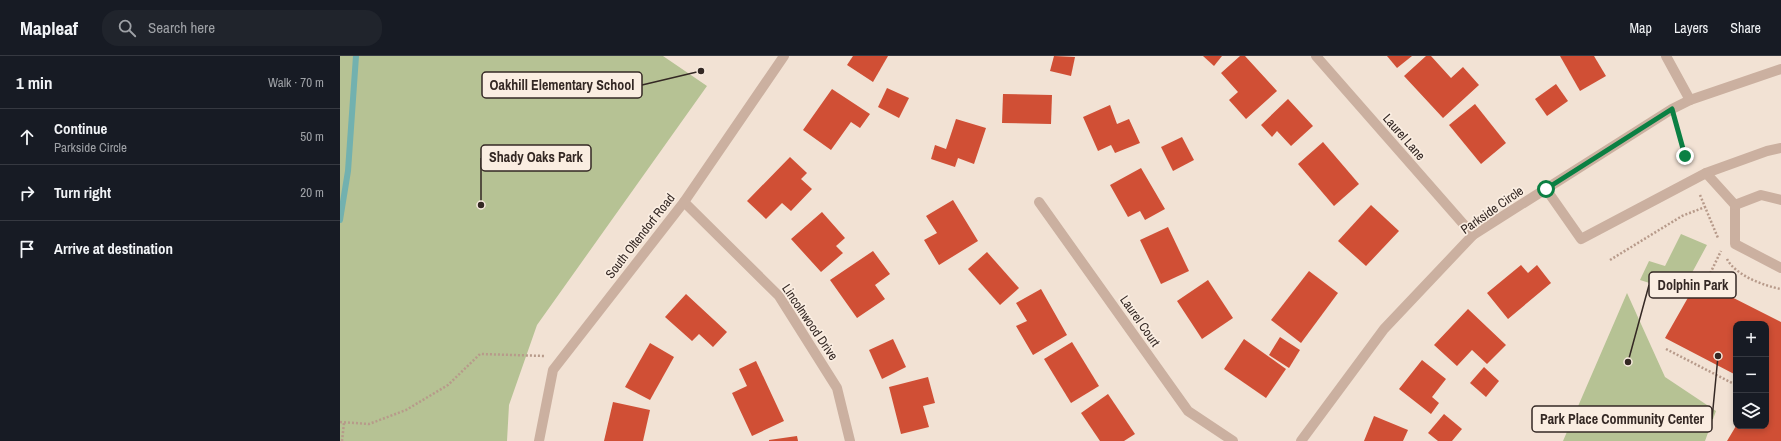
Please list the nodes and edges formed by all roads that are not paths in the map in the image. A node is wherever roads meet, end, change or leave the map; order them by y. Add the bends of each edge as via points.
1 (784, 56) edge
2 (1316, 56) edge
3 (1666, 56) edge
4 (1781, 69) edge
5 (1690, 100) junction
6 (1781, 148) edge
7 (1706, 173) junction
8 (1546, 189) junction
9 (1781, 200) edge
10 (684, 202) junction
11 (1039, 202) dead end
12 (1735, 205) junction
13 (1474, 235) junction
14 (1781, 268) edge
15 (539, 441) edge
16 (850, 441) edge
17 (1233, 441) edge
18 (1301, 441) edge

1 - 10 street, South Oltendorf Road
2 - 13 street, Laurel Lane
3 - 5 street
4 - 5 street, Parkside Circle
5 - 8 street, Parkside Circle
6 - 7 street
7 - 8 street via 1581,239
7 - 12 street
8 - 13 street, Parkside Circle
9 - 12 street via 1761,195
10 - 15 street, South Oltendorf Road via 553,370
10 - 16 street, Lincolnwood Drive via 779,296 838,388
11 - 17 street, Laurel Court via 1188,411
12 - 14 street via 1735,244
13 - 18 street, Parkside Circle via 1384,329

